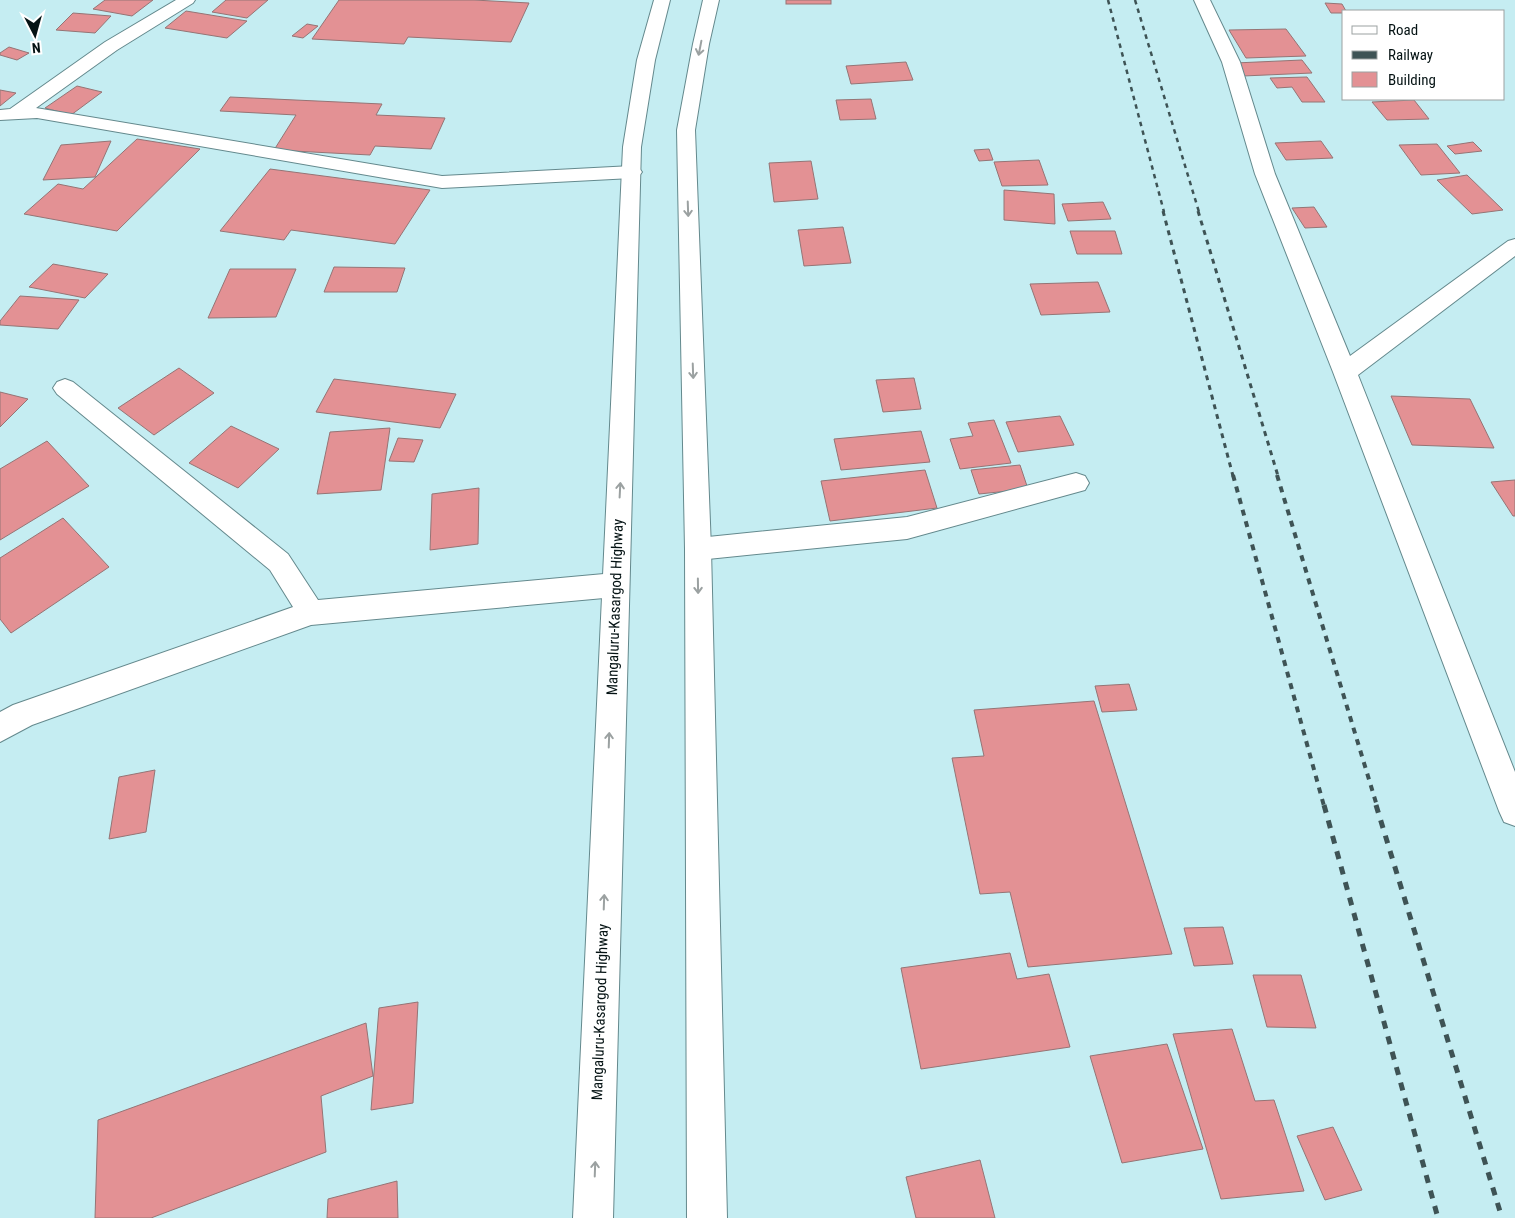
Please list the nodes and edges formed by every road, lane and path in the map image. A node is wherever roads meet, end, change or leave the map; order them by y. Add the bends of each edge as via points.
1 (187, 0) edge
2 (662, 0) edge
3 (711, 0) edge
4 (1202, 0) edge
5 (8, 114) edge
6 (632, 172) junction
7 (1515, 246) edge
8 (1345, 372) junction
9 (65, 388) dead end
10 (1076, 483) dead end
11 (698, 549) junction
12 (615, 585) junction
13 (311, 613) junction
14 (0, 728) edge
15 (1515, 811) edge
16 (593, 1218) edge
17 (707, 1218) edge

1 - 5 main road
2 - 6 main road, Mangaluru-Kasargod Highway via 646,60 632,147
3 -> 11 main road via 686,130
4 - 8 main road via 1231,62 1265,174
5 - 6 main road via 37,113 442,182
12 -> 6 main road, Mangaluru-Kasargod Highway
7 - 8 main road
8 - 15 main road
9 - 13 main road via 279,562
10 - 11 main road via 906,528
11 -> 17 main road
12 - 13 main road
16 -> 12 main road, Mangaluru-Kasargod Highway
13 - 14 main road via 23,715

